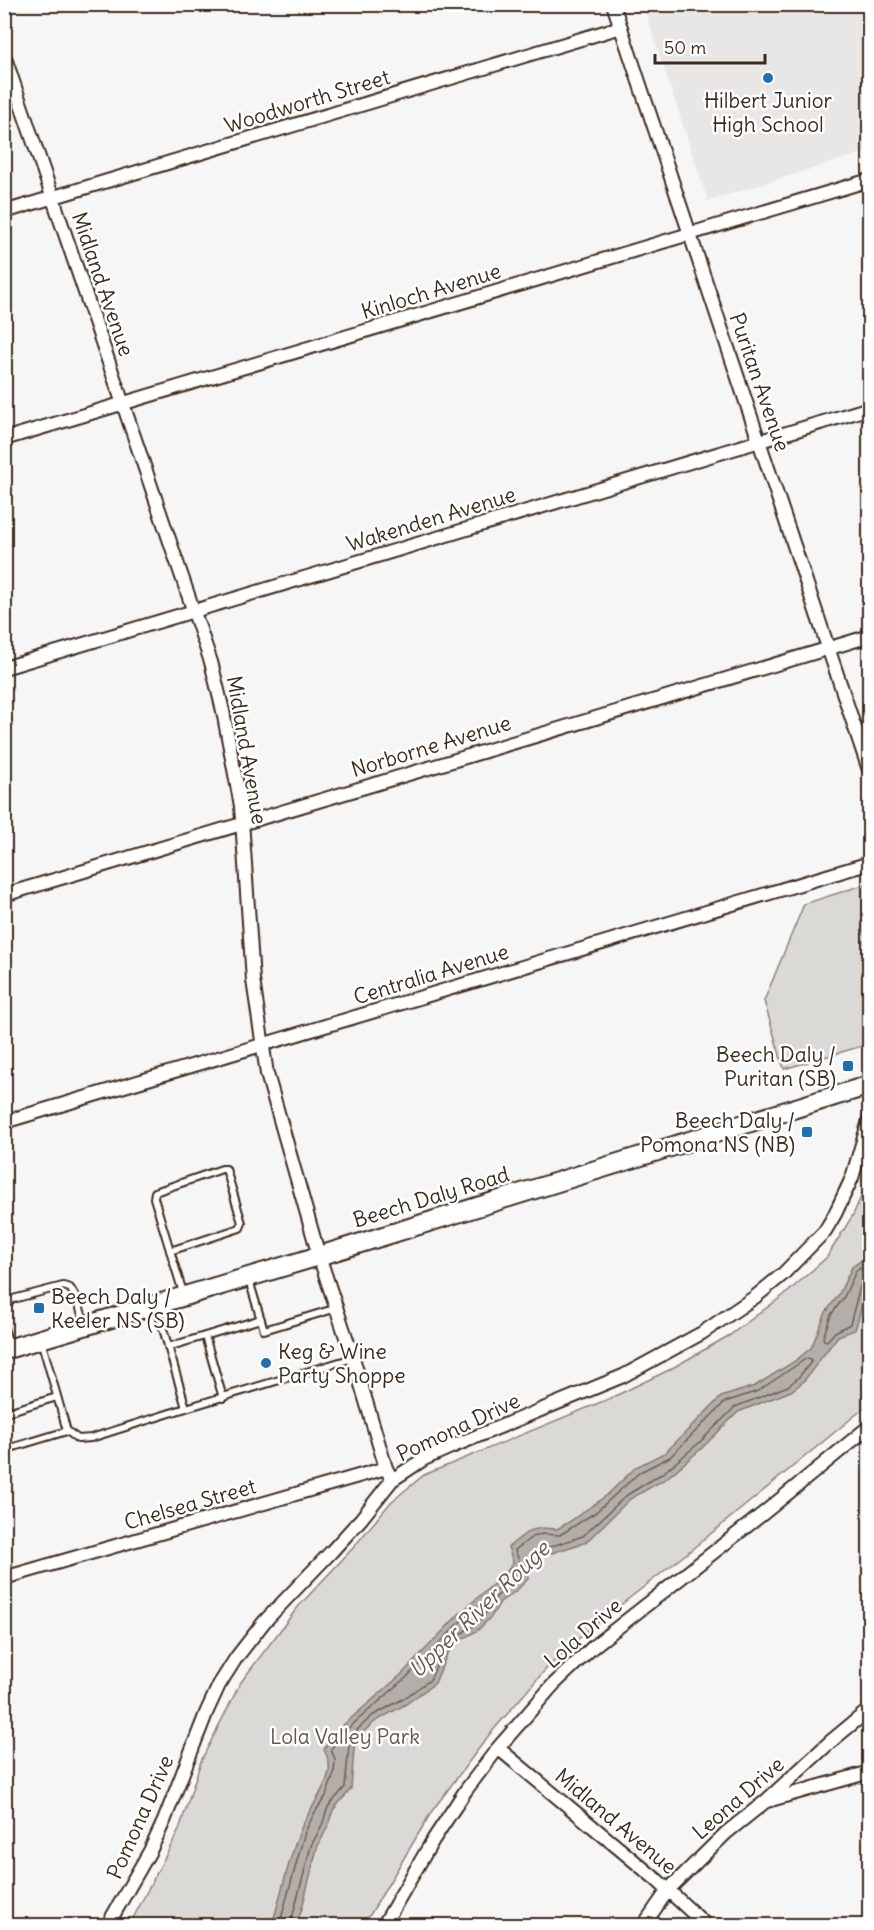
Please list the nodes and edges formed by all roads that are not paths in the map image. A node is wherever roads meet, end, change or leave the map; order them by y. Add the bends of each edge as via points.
1 (613, 4) edge
2 (621, 27) junction
3 (4, 56) edge
4 (870, 180) edge
5 (53, 197) junction
6 (4, 212) edge
7 (690, 234) junction
8 (123, 404) junction
9 (870, 408) edge
10 (4, 439) edge
11 (759, 440) junction
12 (194, 611) junction
13 (870, 636) edge
14 (828, 647) junction
15 (4, 668) edge
16 (870, 773) edge
17 (242, 823) junction
18 (870, 863) edge
19 (4, 895) edge
20 (262, 1044) junction
21 (870, 1085) edge
22 (870, 1117) edge
23 (4, 1122) edge
24 (170, 1251) junction
25 (319, 1256) junction
26 (248, 1277) junction
27 (184, 1296) junction
28 (156, 1305) junction
29 (4, 1307) edge
30 (337, 1308) junction
31 (261, 1319) junction
32 (85, 1326) junction
33 (4, 1328) edge
34 (205, 1336) junction
35 (41, 1339) junction
36 (168, 1347) junction
37 (7, 1349) edge
38 (353, 1358) junction
39 (57, 1397) junction
40 (223, 1398) junction
41 (186, 1408) junction
42 (4, 1413) edge
43 (870, 1426) edge
44 (67, 1431) junction
45 (4, 1450) edge
46 (386, 1468) junction
47 (392, 1480) junction
48 (4, 1578) edge
49 (870, 1709) edge
50 (498, 1748) junction
51 (870, 1772) edge
52 (765, 1801) junction
53 (668, 1890) junction
54 (107, 1926) edge
55 (383, 1926) edge
56 (643, 1926) edge
57 (707, 1926) edge

1 - 2 street, Puritan Avenue
2 - 5 street, Woodworth Street
2 - 7 street, Puritan Avenue
3 - 5 street, Midland Avenue
4 - 7 street, Kinloch Avenue
5 - 6 street, Woodworth Street
5 - 8 street, Midland Avenue
7 - 8 street, Kinloch Avenue
7 - 11 street, Puritan Avenue
8 - 10 street, Kinloch Avenue
8 - 12 street, Midland Avenue
9 - 11 street, Wakenden Avenue
11 - 12 street, Wakenden Avenue
11 - 14 street, Puritan Avenue
12 - 15 street, Wakenden Avenue
12 - 17 street, Midland Avenue via 223,711
13 - 14 street, Norborne Avenue
14 - 16 street, Puritan Avenue
14 - 17 street, Norborne Avenue
17 - 19 street, Norborne Avenue
17 - 20 street, Midland Avenue via 253,980
18 - 20 street, Centralia Avenue
20 - 23 street, Centralia Avenue
20 - 25 street, Midland Avenue via 274,1106
21 - 25 main road, Beech Daly Road
22 - 47 street, Pomona Drive via 852,1178 825,1232 755,1297 702,1333 623,1376 424,1459
24 - 24 lane via 154,1192 226,1169 242,1223 240,1228
24 - 27 lane
25 - 26 main road, Beech Daly Road
25 - 30 street, Midland Avenue
26 - 27 main road, Beech Daly Road
26 - 31 lane
27 - 28 main road, Beech Daly Road
28 - 32 main road, Beech Daly Road
28 - 36 lane
29 - 32 lane via 14,1299 63,1286 70,1288 77,1299
30 - 31 lane via 264,1330
30 - 38 street, Midland Avenue
31 - 34 lane
32 - 35 main road, Beech Daly Road
33 - 37 lane
34 - 36 lane
34 - 40 lane
35 - 37 main road, Beech Daly Road
35 - 39 lane
36 - 41 lane
38 - 40 lane
38 - 46 street, Midland Avenue
39 - 42 lane
39 - 44 lane
40 - 41 lane
41 - 44 lane via 84,1439
43 - 50 street, Lola Drive via 594,1646 553,1685
44 - 45 lane
46 - 47 street, Midland Avenue
46 - 48 street, Chelsea Street
47 - 54 street, Pomona Drive via 361,1519 264,1622 219,1685 150,1851
49 - 52 street, Leona Drive
50 - 53 street, Midland Avenue
50 - 55 street, Lola Drive via 432,1840
51 - 52 street
52 - 53 street, Leona Drive
53 - 56 street, Leona Drive
53 - 57 street, Midland Avenue

